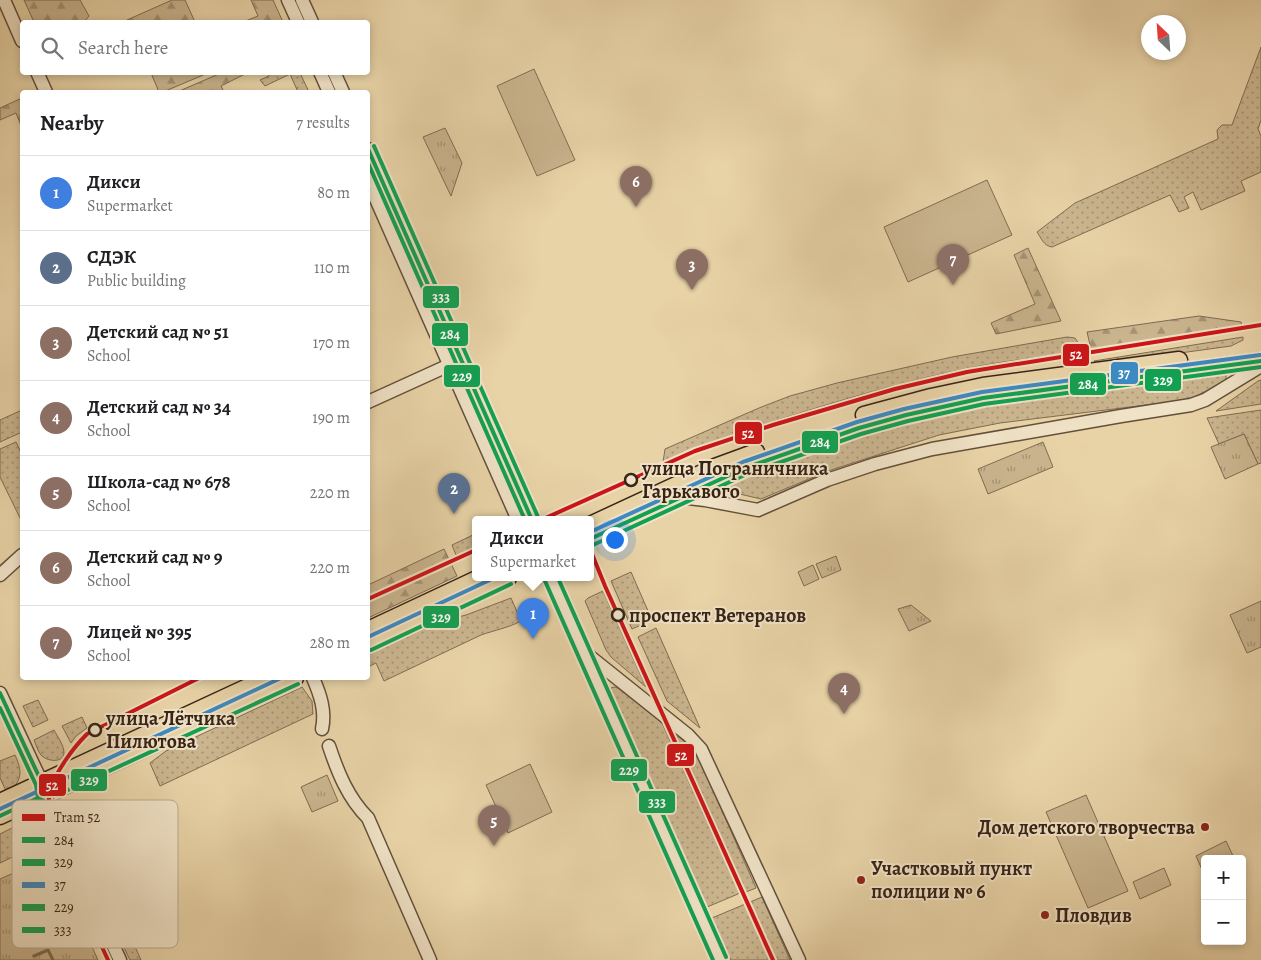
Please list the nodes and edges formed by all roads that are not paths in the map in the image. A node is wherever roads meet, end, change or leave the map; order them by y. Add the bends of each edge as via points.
1 (4, 0) edge
2 (288, 0) edge
3 (302, 0) edge
4 (297, 20) edge
5 (311, 20) edge
6 (20, 36) edge
7 (38, 75) edge
8 (321, 75) edge
9 (335, 75) edge
10 (45, 90) edge
11 (327, 90) edge
12 (342, 90) edge
13 (370, 154) edge
14 (370, 185) edge
15 (1261, 350) edge
16 (1261, 361) edge
17 (455, 362) junction
18 (1261, 366) edge
19 (370, 401) edge
20 (680, 497) junction
21 (516, 516) edge
22 (530, 516) edge
23 (594, 524) edge
24 (594, 538) edge
25 (20, 557) edge
26 (0, 574) edge
27 (473, 581) edge
28 (502, 581) edge
29 (552, 581) edge
30 (370, 629) edge
31 (370, 643) edge
32 (585, 653) junction
33 (262, 680) edge
34 (290, 680) edge
35 (314, 680) edge
36 (0, 693) edge
37 (322, 729) dead end
38 (329, 746) dead end
39 (43, 789) junction
40 (25, 800) edge
41 (48, 800) edge
42 (0, 802) edge
43 (12, 808) edge
44 (0, 816) edge
45 (115, 948) edge
46 (120, 960) edge
47 (430, 960) edge
48 (720, 960) edge
49 (798, 960) edge

1 - 6 street
2 - 4 street
3 - 5 street
7 - 10 street
8 - 11 street
9 - 12 street
13 - 17 street
14 - 17 street
15 - 23 main road via 983,386 903,404 715,467
16 - 20 main road via 958,403 859,428 745,468
17 - 19 street
17 - 21 street
17 - 22 street
18 - 20 street via 1191,405 932,449 827,480 758,510
20 - 24 main road
25 - 26 street
27 - 30 main road
28 - 31 main road
29 - 32 street
32 - 48 street
32 - 49 street via 697,743
33 - 39 main road
34 - 39 main road
35 - 37 street via 321,699
36 - 39 street
38 - 47 street via 347,791 368,818
39 - 40 main road
39 - 41 street
39 - 42 main road
43 - 44 main road
45 - 46 street

